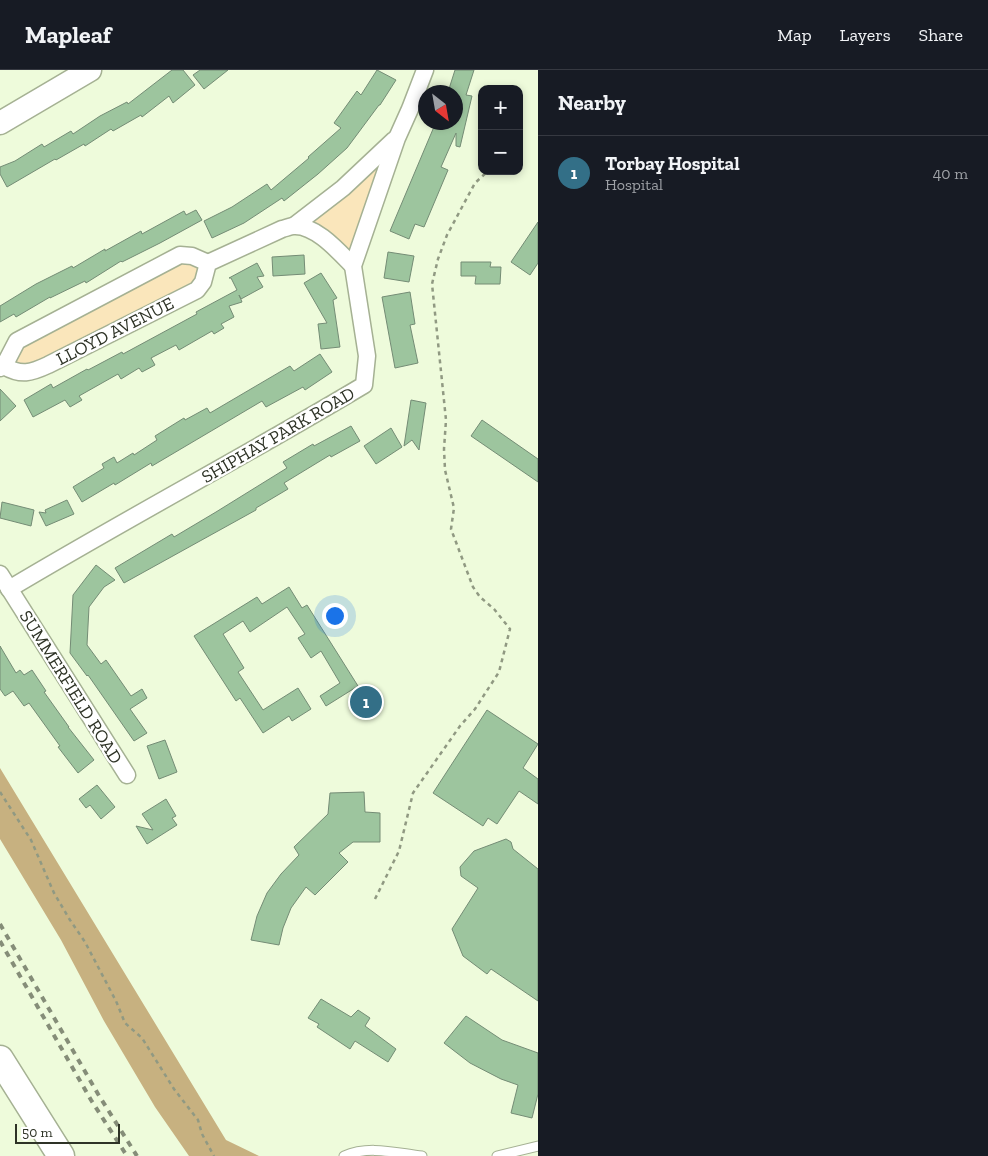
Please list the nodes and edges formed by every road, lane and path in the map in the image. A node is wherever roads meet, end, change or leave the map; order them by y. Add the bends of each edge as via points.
1 (90, 70) edge
2 (425, 70) edge
3 (0, 123) edge
4 (397, 138) junction
5 (484, 175) edge
6 (295, 225) junction
7 (208, 263) junction
8 (353, 266) junction
9 (2, 367) edge
10 (0, 574) edge
11 (9, 589) junction
12 (127, 775) dead end
13 (0, 792) edge
14 (375, 899) dead end
15 (0, 1059) edge
16 (43, 1130) junction
17 (538, 1146) edge
18 (61, 1156) edge
19 (67, 1156) edge
20 (214, 1156) edge
21 (344, 1156) edge
22 (422, 1156) edge
23 (497, 1156) edge

1 - 3 street
2 - 4 street, SHIPHAY PARK ROAD
4 - 6 street via 343,188
4 - 8 street, SHIPHAY PARK ROAD
5 - 14 path via 475,183 448,235 432,284 446,420 445,470 454,508 451,529 473,587 510,629 499,672 413,793 400,851
6 - 7 street
6 - 8 street via 316,232
7 - 9 street, LLOYD AVENUE via 180,255 16,342
7 - 9 street, LLOYD AVENUE via 203,282 197,290 32,372
8 - 11 street, SHIPHAY PARK ROAD via 367,356 364,385
10 - 11 street, SUMMERFIELD ROAD
11 - 12 street, SUMMERFIELD ROAD
13 - 20 path via 31,840 54,893 90,950 125,1023 142,1038 198,1120
15 - 16 main road
16 - 18 main road
16 - 19 main road
17 - 23 lane
21 - 22 lane via 376,1150

